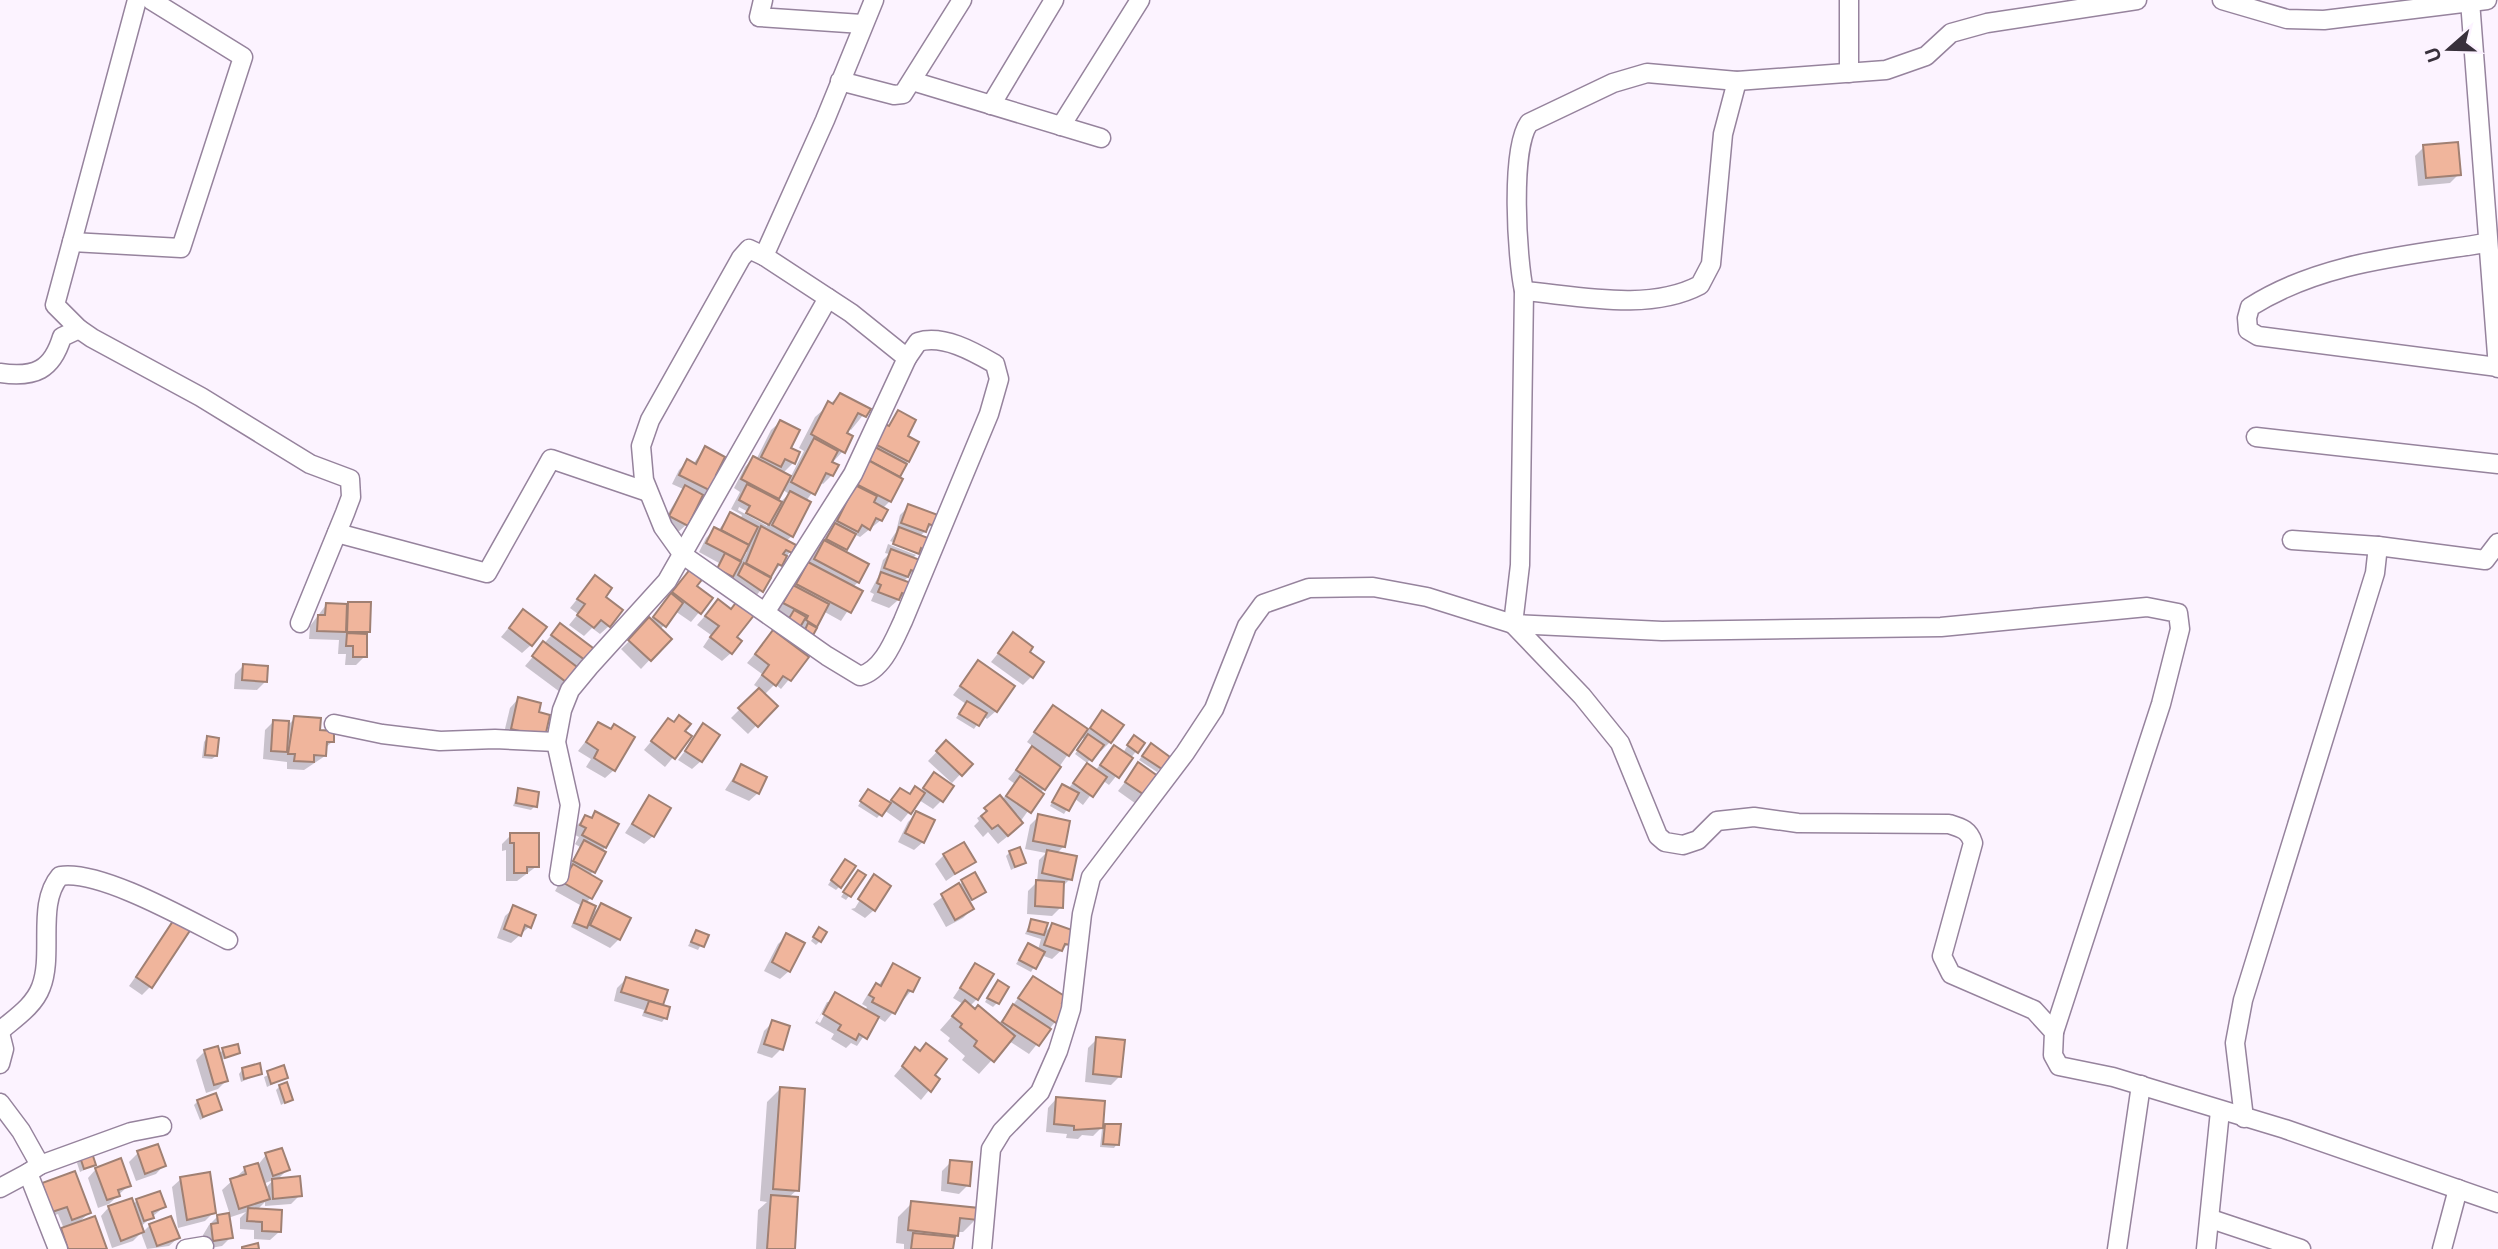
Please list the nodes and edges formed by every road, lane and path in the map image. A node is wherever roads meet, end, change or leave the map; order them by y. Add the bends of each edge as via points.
1 (137, 0) edge
2 (151, 0) edge
3 (763, 0) edge
4 (874, 0) edge
5 (962, 0) edge
6 (1054, 0) edge
7 (1140, 0) edge
8 (1849, 0) edge
9 (2137, 0) edge
10 (2222, 0) edge
11 (2478, 1) edge
12 (862, 24) junction
13 (1849, 73) junction
14 (840, 81) junction
15 (912, 81) junction
16 (1737, 81) junction
17 (991, 105) junction
18 (1062, 126) junction
19 (1101, 138) dead end
20 (72, 242) junction
21 (2486, 243) junction
22 (764, 256) junction
23 (1524, 292) junction
24 (828, 298) junction
25 (79, 329) junction
26 (907, 358) junction
27 (2498, 368) edge
28 (0, 373) edge
29 (2256, 437) dead end
30 (2498, 464) edge
31 (648, 492) junction
32 (337, 533) junction
33 (2291, 540) dead end
34 (2498, 542) edge
35 (2378, 546) junction
36 (683, 555) junction
37 (2492, 563) edge
38 (766, 611) junction
39 (300, 623) dead end
40 (1513, 624) junction
41 (334, 724) dead end
42 (556, 743) junction
43 (559, 876) dead end
44 (228, 940) dead end
45 (0, 1032) edge
46 (2054, 1032) junction
47 (0, 1064) edge
48 (2141, 1085) junction
49 (0, 1103) edge
50 (2220, 1111) junction
51 (2244, 1118) junction
52 (162, 1126) dead end
53 (34, 1169) junction
54 (0, 1188) edge
55 (2458, 1189) junction
56 (2498, 1203) edge
57 (2211, 1219) junction
58 (204, 1246) dead end
59 (58, 1249) edge
60 (186, 1249) edge
61 (982, 1249) edge
62 (2117, 1249) edge
63 (2206, 1249) edge
64 (2301, 1249) edge
65 (2442, 1249) edge

1 - 20 street
2 - 20 street via 243,57 181,248
3 - 12 street via 760,16
4 - 12 street
5 - 15 street
6 - 17 street
7 - 18 street
8 - 13 street
9 - 13 street via 1987,23 1951,33 1918,59 1886,70
10 - 11 street via 2287,19 2325,20
11 - 21 street
12 - 14 street
13 - 16 street
14 - 15 street via 894,95 903,94
14 - 22 street
15 - 17 street
16 - 23 street via 1723,134 1710,264 1700,285 1658,298 1625,300
16 - 23 street via 1647,73 1613,83 1529,123 1517,210 1517,260
17 - 18 street
18 - 19 street
20 - 25 street via 55,304
21 - 27 street
21 - 27 street via 2346,265 2279,289 2250,307 2248,330 2258,336
22 - 24 street
22 - 31 street via 749,249 741,258 650,420 641,446
23 - 40 street via 1520,565
24 - 26 street
24 - 36 street
25 - 28 street via 62,337 56,356 43,369
25 - 32 street via 310,464 343,473 350,479 351,497
26 - 38 street via 853,474
26 - 38 street via 918,342 945,342 995,364 999,379 989,414 889,650 872,671 855,674
29 - 30 street
31 - 32 street via 551,459 487,573
31 - 36 street via 663,527
32 - 39 street
33 - 35 street
34 - 37 street
35 - 37 street
35 - 51 street via 2375,573 2243,1000 2235,1043
36 - 38 street
36 - 42 street via 667,581 570,690
40 - 46 street via 1620,743 1658,836 1665,842 1691,843 1717,821 1754,817 1798,823 1949,824 1963,828 1973,843 1942,956 1945,966 1951,974 2034,1010
40 - 46 street via 1662,631 1941,627 2147,607 2178,613 2180,629 2161,704
40 - 61 street via 1427,597 1373,587 1309,588 1273,598 1255,612 1214,709 1086,888 1071,1009 1059,1051 1040,1092 991,1149
41 - 42 street via 440,741
42 - 43 street via 570,805
44 - 45 street via 127,892 73,874 60,876 50,904 41,988
45 - 47 street via 4,1049
46 - 48 street via 2053,1055 2059,1066
48 - 50 street
48 - 62 street
49 - 53 street via 21,1131
50 - 51 street
50 - 57 street
51 - 55 street
52 - 53 street via 131,1132
53 - 54 street
53 - 59 street
55 - 56 street
55 - 65 street
57 - 63 street
57 - 64 street
58 - 60 street

